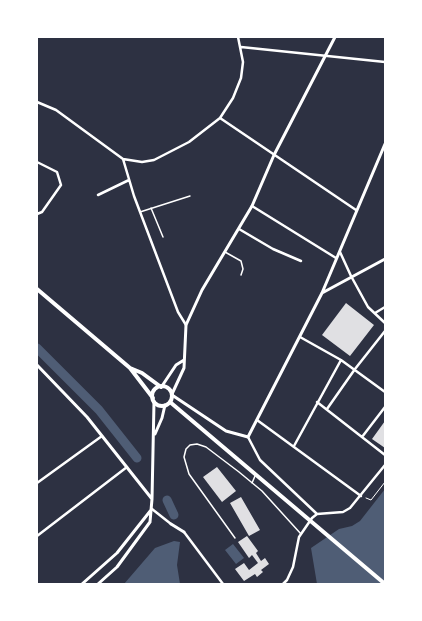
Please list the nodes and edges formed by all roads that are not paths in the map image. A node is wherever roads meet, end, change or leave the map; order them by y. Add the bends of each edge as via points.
1 (238, 37) edge
2 (335, 37) edge
3 (241, 48) junction
4 (325, 55) junction
5 (385, 62) edge
6 (37, 102) edge
7 (220, 118) junction
8 (385, 144) edge
9 (274, 155) junction
10 (123, 159) junction
11 (37, 162) edge
12 (129, 180) junction
13 (98, 194) dead end
14 (190, 196) dead end
15 (252, 206) junction
16 (151, 208) junction
17 (356, 210) junction
18 (140, 212) junction
19 (37, 214) edge
20 (239, 229) junction
21 (163, 237) dead end
22 (339, 250) junction
23 (226, 252) junction
24 (336, 258) junction
25 (385, 259) edge
26 (301, 261) dead end
27 (240, 275) dead end
28 (351, 276) junction
29 (37, 289) edge
30 (322, 293) junction
31 (385, 307) edge
32 (375, 313) junction
33 (385, 323) edge
34 (186, 325) junction
35 (385, 331) edge
36 (300, 337) junction
37 (184, 360) junction
38 (341, 360) junction
39 (37, 365) edge
40 (130, 368) junction
41 (355, 369) junction
42 (162, 387) junction
43 (385, 392) edge
44 (172, 394) junction
45 (154, 400) junction
46 (170, 402) junction
47 (317, 402) junction
48 (165, 405) junction
49 (385, 407) edge
50 (327, 409) junction
51 (256, 420) junction
52 (155, 434) junction
53 (102, 436) junction
54 (362, 437) junction
55 (248, 438) junction
56 (294, 446) junction
57 (385, 455) edge
58 (385, 465) edge
59 (128, 466) junction
60 (256, 474) junction
61 (37, 483) edge
62 (252, 483) junction
63 (361, 496) junction
64 (152, 499) junction
65 (152, 509) junction
66 (317, 514) junction
67 (171, 524) joint
68 (184, 532) joint
69 (301, 534) junction
70 (37, 536) edge
71 (235, 538) dead end
72 (82, 584) edge
73 (98, 584) edge
74 (223, 584) edge
75 (283, 584) edge
76 (385, 584) edge

1 - 3 street
2 - 4 street
3 - 4 street
3 - 7 street via 241,78 233,98
4 - 5 street
4 - 9 street
6 - 10 street via 56,110
7 - 9 street
7 - 10 street via 188,142 154,160 142,162
8 - 17 street
9 - 15 street
9 - 17 street
10 - 12 street
11 - 19 street via 57,172 61,185 42,212
12 - 13 street
12 - 18 street
14 - 16 lane
15 - 20 street
15 - 24 street
16 - 18 lane
16 - 21 lane
17 - 22 street
18 - 34 street via 178,312
20 - 23 street
20 - 26 street via 273,249
22 - 24 street
22 - 28 street
23 - 27 lane via 241,261
23 - 34 street via 202,290
24 - 30 street
25 - 28 street
28 - 30 street
28 - 32 street via 368,307
29 - 40 highway
30 - 36 street
31 - 32 street
32 - 33 street
34 - 37 street
35 - 41 street
36 - 38 street
36 - 51 street
37 - 42 street via 176,365
37 - 44 street via 184,368
38 - 41 street
38 - 47 street
39 - 53 street via 74,402
40 - 42 highway
40 - 45 highway
41 - 43 street
41 - 50 street
42 - 44 highway via 168,388
42 - 45 highway via 154,392
44 - 46 highway
44 - 55 street via 226,430
45 - 48 highway via 160,405
45 - 52 street
46 - 48 highway
46 - 60 highway
47 - 50 street
47 - 56 street
48 - 52 street
49 - 54 street
50 - 54 street
51 - 55 street
51 - 56 street
52 - 64 street
53 - 59 street
53 - 61 street
54 - 57 street
55 - 66 street via 260,460
56 - 63 street
58 - 63 street
59 - 64 street
59 - 70 street
60 - 62 lane
60 - 76 highway
62 - 69 lane
62 - 71 lane via 206,446 190,445 186,450 184,457 189,474
63 - 66 street via 343,512
64 - 65 street
65 - 67 street
65 - 72 street via 117,554
65 - 73 street via 150,522 117,567
66 - 69 street
67 - 68 street
68 - 74 street
69 - 75 street via 293,567

